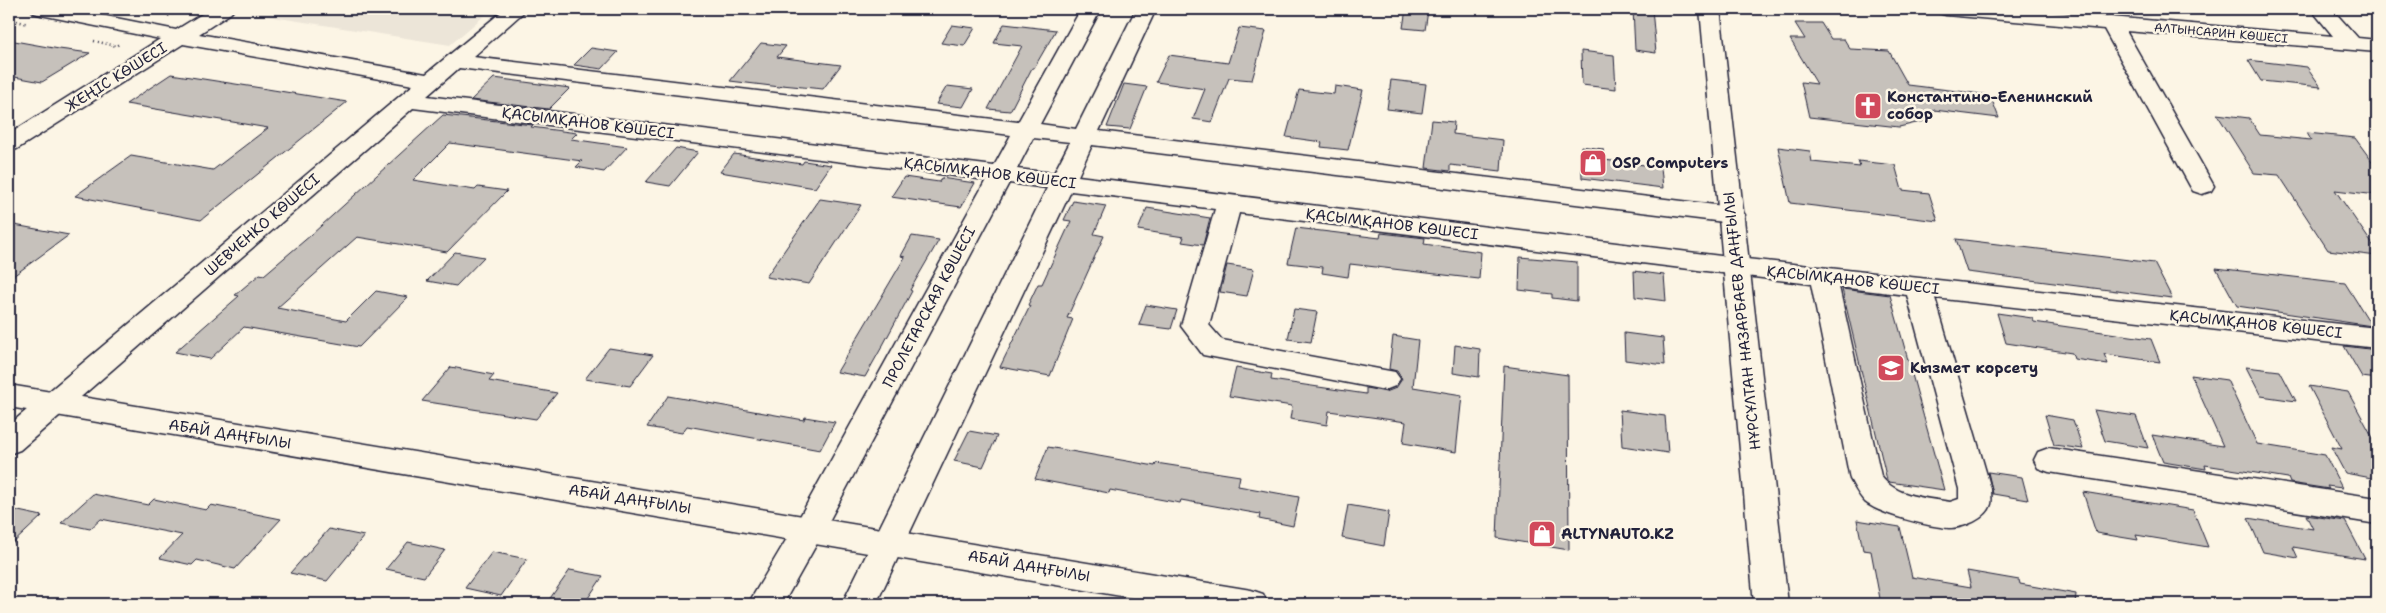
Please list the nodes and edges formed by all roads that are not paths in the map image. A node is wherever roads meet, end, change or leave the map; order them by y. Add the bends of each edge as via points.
1 (40, 9) edge
2 (224, 9) edge
3 (517, 9) edge
4 (1091, 9) edge
5 (1146, 9) edge
6 (1710, 9) edge
7 (1946, 9) edge
8 (2321, 9) edge
9 (2111, 23) junction
10 (180, 37) junction
11 (2353, 45) junction
12 (2377, 46) edge
13 (454, 61) junction
14 (430, 81) junction
15 (408, 100) junction
16 (1025, 130) junction
17 (1084, 137) junction
18 (9, 144) edge
19 (1001, 174) junction
20 (1063, 182) junction
21 (2202, 186) dead end
22 (1229, 203) junction
23 (1732, 215) junction
24 (1738, 267) junction
25 (1823, 277) junction
26 (1918, 287) junction
27 (2377, 338) edge
28 (1385, 379) dead end
29 (9, 396) edge
30 (53, 405) junction
31 (9, 442) edge
32 (2049, 460) dead end
33 (2377, 511) edge
34 (809, 529) junction
35 (890, 542) junction
36 (765, 604) edge
37 (859, 604) edge
38 (1251, 604) edge
39 (1771, 604) edge

1 - 10 street
2 - 10 street, ЖЕҢІС КӨШЕСІ
3 - 13 street, ШЕВЧЕНКО КӨШЕСІ
4 - 16 street, ПРОЛЕТАРСКАЯ КӨШЕСІ
5 - 17 street
6 - 23 street, НҰРСҰЛТАН НАЗАРБАЕВ ДАҢҒЫЛЫ
7 - 9 street, АЛТЫНСАРИН КӨШЕСІ
8 - 11 street
9 - 11 street, АЛТЫНСАРИН КӨШЕСІ
9 - 21 street
10 - 14 street
10 - 18 street, ЖЕҢІС КӨШЕСІ
11 - 12 street, АЛТЫНСАРИН КӨШЕСІ
13 - 14 street, ШЕВЧЕНКО КӨШЕСІ
13 - 16 street
14 - 15 street, ШЕВЧЕНКО КӨШЕСІ
15 - 19 street, ҚАСЫМҚАНОВ КӨШЕСІ
15 - 30 street, ШЕВЧЕНКО КӨШЕСІ
16 - 17 street
16 - 19 street, ПРОЛЕТАРСКАЯ КӨШЕСІ
17 - 20 street
17 - 23 street
19 - 20 street, ҚАСЫМҚАНОВ КӨШЕСІ
19 - 34 street, ПРОЛЕТАРСКАЯ КӨШЕСІ
20 - 22 street, ҚАСЫМҚАНОВ КӨШЕСІ
20 - 35 street
22 - 24 street, ҚАСЫМҚАНОВ КӨШЕСІ
22 - 28 street via 1195,326 1213,348
23 - 24 street, НҰРСҰЛТАН НАЗАРБАЕВ ДАҢҒЫЛЫ
24 - 25 street, ҚАСЫМҚАНОВ КӨШЕСІ
24 - 39 street, НҰРСҰЛТАН НАЗАРБАЕВ ДАҢҒЫЛЫ
25 - 26 street, ҚАСЫМҚАНОВ КӨШЕСІ
25 - 26 street via 1866,479 1876,493 1898,505 1950,515 1966,511 1975,504 1975,489
26 - 27 street, ҚАСЫМҚАНОВ КӨШЕСІ
29 - 30 street, АБАЙ ДАҢҒЫЛЫ
30 - 31 street, ШЕВЧЕНКО КӨШЕСІ
30 - 34 street, АБАЙ ДАҢҒЫЛЫ
32 - 33 street
34 - 35 street, АБАЙ ДАҢҒЫЛЫ
34 - 36 street, ПРОЛЕТАРСКАЯ КӨШЕСІ
35 - 37 street
35 - 38 street, АБАЙ ДАҢҒЫЛЫ

